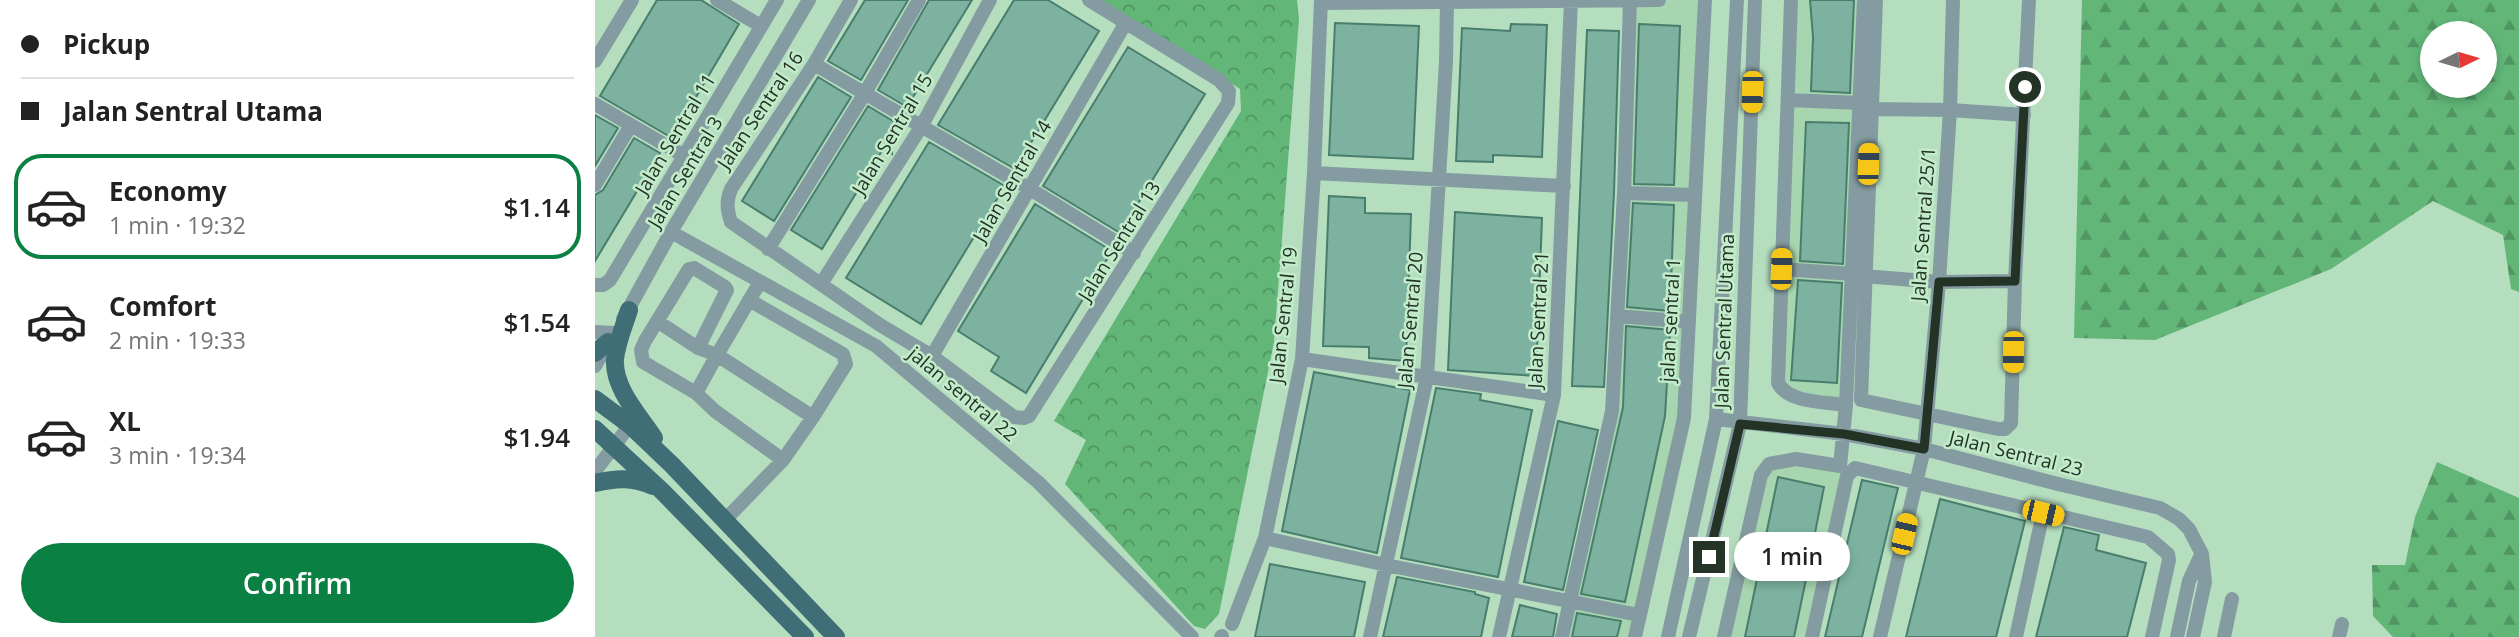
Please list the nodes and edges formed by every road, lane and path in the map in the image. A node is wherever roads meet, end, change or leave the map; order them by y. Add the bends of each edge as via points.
1 (632, 0) edge
2 (717, 0) edge
3 (777, 0) edge
4 (809, 0) edge
5 (851, 0) edge
6 (919, 0) edge
7 (990, 0) edge
8 (1089, 0) edge
9 (1630, 0) edge
10 (1659, 0) edge
11 (1705, 0) edge
12 (1737, 0) edge
13 (1755, 0) edge
14 (1791, 0) edge
15 (1864, 0) edge
16 (1876, 0) edge
17 (1953, 0) edge
18 (2029, 0) edge
19 (1322, 1) edge
20 (1447, 1) edge
21 (1571, 1) edge
22 (1125, 24) junction
23 (761, 26) junction
24 (595, 61) edge
25 (814, 64) junction
26 (865, 93) junction
27 (1788, 100) junction
28 (595, 104) edge
29 (1865, 106) junction
30 (1950, 110) junction
31 (2024, 115) junction
32 (631, 125) junction
33 (921, 127) junction
34 (684, 156) junction
35 (1314, 173) junction
36 (1439, 180) junction
37 (595, 185) edge
38 (1564, 186) junction
39 (1030, 189) junction
40 (1624, 193) junction
41 (1696, 195) junction
42 (671, 232) junction
43 (768, 249) junction
44 (1135, 253) junction
45 (1781, 269) junction
46 (1858, 275) junction
47 (2015, 281) junction
48 (760, 282) junction
49 (1939, 282) junction
50 (821, 284) junction
51 (599, 285) edge
52 (750, 300) junction
53 (629, 310) junction
54 (1618, 316) junction
55 (657, 321) junction
56 (1689, 322) junction
57 (603, 340) edge
58 (698, 348) junction
59 (717, 355) junction
60 (932, 356) junction
61 (1302, 359) junction
62 (595, 366) edge
63 (1427, 377) junction
64 (696, 393) junction
65 (1554, 395) junction
66 (602, 404) edge
67 (1846, 405) junction
68 (1928, 413) junction
69 (813, 417) junction
70 (1024, 418) joint
71 (1716, 419) junction
72 (1740, 424) junction
73 (629, 425) junction
74 (595, 429) edge
75 (1844, 434) junction
76 (615, 445) junction
77 (1924, 449) junction
78 (783, 460) junction
79 (672, 465) junction
80 (1840, 466) junction
81 (595, 471) edge
82 (595, 482) edge
83 (1916, 482) junction
84 (662, 491) junction
85 (2043, 513) junction
86 (725, 520) junction
87 (1265, 538) junction
88 (2201, 554) junction
89 (1386, 565) junction
90 (1510, 590) junction
91 (2232, 599) dead end
92 (1571, 600) junction
93 (1639, 615) junction
94 (1232, 624) dead end
95 (1637, 635) edge
96 (805, 637) edge
97 (836, 637) edge
98 (1192, 637) edge
99 (1370, 637) edge
100 (1499, 637) edge
101 (1562, 637) edge
102 (1668, 637) edge
103 (1689, 637) edge
104 (1724, 637) edge
105 (1803, 637) edge
106 (1812, 637) edge
107 (1880, 637) edge
108 (2016, 637) edge
109 (2152, 637) edge
110 (2177, 637) edge
111 (2193, 637) edge
112 (2224, 637) edge

1 - 24 street
2 - 23 street
3 - 23 street, Jalan Sentral 11
4 - 42 street, Jalan Sentral 3
5 - 25 street, Jalan Sentral 16
6 - 26 street
7 - 33 street, Jalan Sentral 15
8 - 22 street
9 - 10 street
9 - 21 street
9 - 40 street
11 - 41 street, jalan sentral 1
12 - 71 street, Jalan Sentral Utama
13 - 72 street, Jalan Sentral Utama
14 - 27 street
15 - 29 street
16 - 29 street
17 - 30 street, Jalan Sentral 25/1
18 - 31 street
19 - 20 street
19 - 35 street, Jalan Sentral 19
20 - 21 street
20 - 36 street, Jalan Sentral 20
21 - 38 street, Jalan Sentral 21
22 - 39 street, Jalan Sentral 14
22 - 44 street, Jalan Sentral 13 via 1219,80 1229,91 1228,103
23 - 34 street, Jalan Sentral 11
25 - 26 street
25 - 43 street, Jalan Sentral 16 via 727,200 731,222
26 - 33 street
26 - 43 street
27 - 29 street
27 - 45 street
28 - 32 street
29 - 30 street
29 - 46 street
30 - 31 street
30 - 49 street, Jalan Sentral 25/1
31 - 47 street
32 - 34 street
32 - 37 street
33 - 39 street
33 - 50 street, Jalan Sentral 15
34 - 51 street, Jalan Sentral 11 via 610,280
35 - 36 street
35 - 61 street, Jalan Sentral 19
36 - 38 street
36 - 63 street, Jalan Sentral 20
38 - 65 street, Jalan Sentral 21
39 - 44 street
39 - 60 street, Jalan Sentral 14
40 - 41 street
40 - 54 street
41 - 56 street, jalan sentral 1
42 - 48 street, jalan sentral 22
42 - 53 street, Jalan Sentral 3
43 - 50 street, Jalan Sentral 16
44 - 70 street, Jalan Sentral 13
45 - 46 street
45 - 67 street via 1778,383 1793,397
46 - 49 street
46 - 67 street
46 - 68 street via 1861,400
47 - 49 street
47 - 68 street via 2010,426 1998,429
48 - 52 street
48 - 98 street, jalan sentral 22 via 876,346 1038,482
49 - 68 street, Jalan Sentral 25/1
50 - 60 street, Jalan Sentral 16
52 - 59 street
52 - 69 street via 846,359
53 - 57 street, Jalan Sentral 3
53 - 79 main road via 618,345 616,373
54 - 56 street
54 - 92 street via 1612,411
55 - 58 street
55 - 58 street via 689,270 694,268 725,287
55 - 64 street via 641,350 643,362
56 - 93 street, jalan sentral 1 via 1683,418
57 - 62 street, Jalan Sentral 3
58 - 59 street
59 - 64 street
59 - 69 street
60 - 70 street, Jalan Sentral 16 via 1014,416
61 - 63 street
61 - 87 street, Jalan Sentral 19
63 - 65 street
63 - 89 street, Jalan Sentral 20
64 - 78 street
65 - 90 street, Jalan Sentral 21
66 - 73 main road
66 - 74 street
67 - 75 street
68 - 77 street, Jalan Sentral 25/1
69 - 78 street
71 - 72 street, Jalan Sentral 23
71 - 102 street, Jalan Sentral Utama
72 - 75 street, Jalan Sentral 23
72 - 103 street, Jalan Sentral Utama
73 - 76 street
73 - 79 main road
74 - 76 main road
75 - 77 street, Jalan Sentral 23
75 - 80 street
76 - 81 street
76 - 84 main road
77 - 83 street, Jalan Sentral 25/1
77 - 88 street, Jalan Sentral 23 via 2160,508 2189,529
78 - 86 street
79 - 86 main road
80 - 104 street via 1796,459 1769,464 1761,475
80 - 105 street
82 - 84 main road via 631,479
83 - 85 street
83 - 106 street via 1859,468 1849,472
83 - 107 street, Jalan Sentral 25/1
84 - 96 main road
85 - 108 street
85 - 109 street via 2148,537 2168,554
86 - 97 main road
87 - 89 street
87 - 94 street, Jalan Sentral 19
88 - 110 street via 2189,581
88 - 111 street, Jalan Sentral 23 via 2205,582
89 - 90 street
89 - 99 street, Jalan Sentral 20
90 - 92 street
90 - 100 street, Jalan Sentral 21
91 - 112 street
92 - 93 street
92 - 101 street
93 - 95 street, jalan sentral 1

